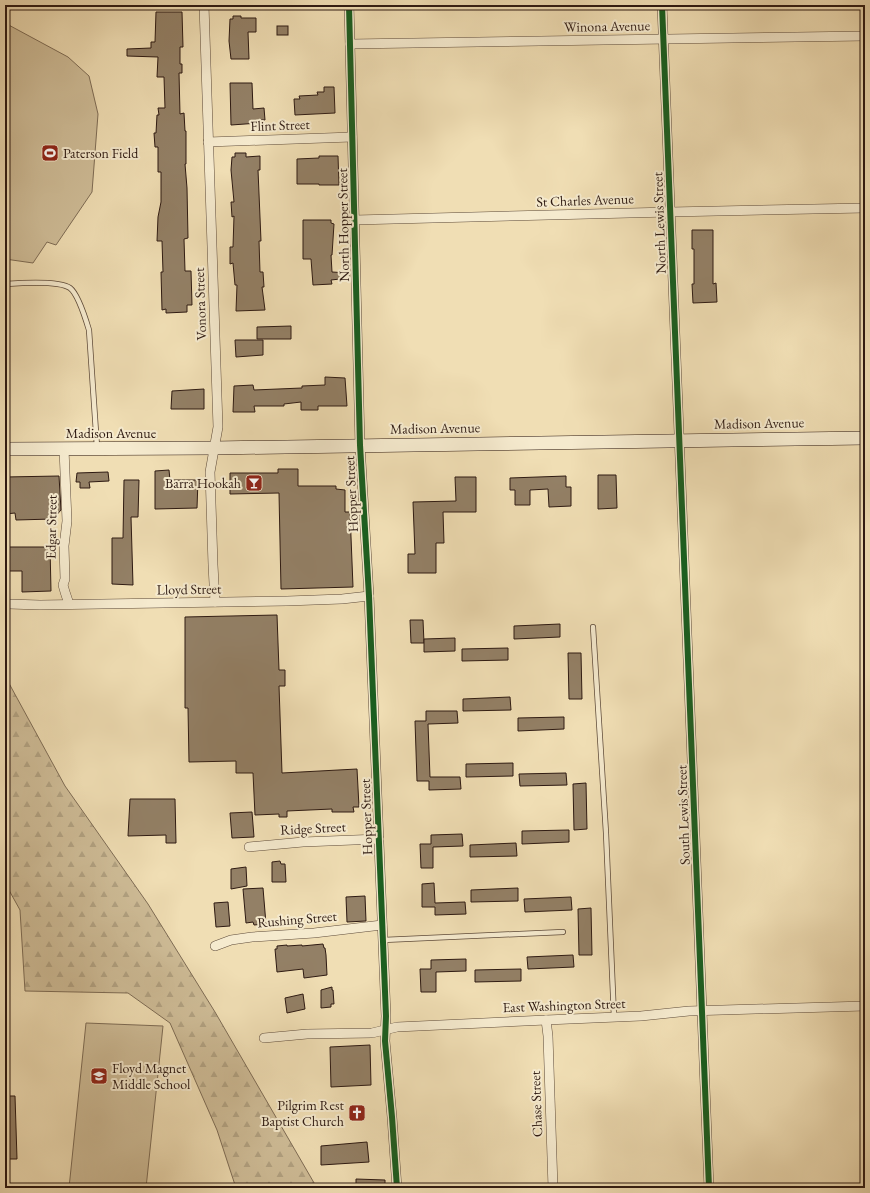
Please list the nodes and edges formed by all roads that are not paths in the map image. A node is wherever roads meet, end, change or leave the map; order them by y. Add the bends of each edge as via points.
1 (204, 5) edge
2 (349, 5) edge
3 (662, 5) edge
4 (865, 36) edge
5 (664, 39) junction
6 (350, 44) junction
7 (352, 137) junction
8 (208, 142) junction
9 (865, 208) edge
10 (670, 212) junction
11 (355, 220) junction
12 (5, 284) edge
13 (865, 438) edge
14 (680, 441) junction
15 (360, 445) junction
16 (214, 448) junction
17 (5, 449) edge
18 (64, 449) junction
19 (97, 449) junction
20 (368, 596) junction
21 (216, 602) junction
22 (9, 604) dead end
23 (69, 604) junction
24 (593, 627) dead end
25 (379, 839) junction
26 (249, 847) dead end
27 (382, 925) junction
28 (563, 932) dead end
29 (383, 940) junction
30 (215, 946) dead end
31 (865, 1006) edge
32 (702, 1011) junction
33 (614, 1017) junction
34 (546, 1020) junction
35 (386, 1030) junction
36 (264, 1038) dead end
37 (397, 1188) edge
38 (553, 1188) edge
39 (709, 1188) edge

1 - 8 street, Vonora Street
2 - 6 street, North Hopper Street
3 - 5 street, North Lewis Street
4 - 5 street, Winona Avenue
5 - 6 street, Winona Avenue
5 - 10 street, North Lewis Street
6 - 7 street, North Hopper Street
7 - 8 street, Flint Street
7 - 11 street, North Hopper Street
8 - 16 street, Vonora Street via 218,427
9 - 10 street, St Charles Avenue
10 - 11 street, St Charles Avenue
10 - 14 street, North Lewis Street
11 - 15 street, North Hopper Street
12 - 19 lane via 62,284 74,292 88,330
13 - 14 main road, Madison Avenue
14 - 15 main road, Madison Avenue
14 - 32 street, South Lewis Street
15 - 16 main road, Madison Avenue
15 - 20 street, Hopper Street
16 - 19 main road, Madison Avenue
16 - 21 street, Vonora Street via 210,472
17 - 18 main road, Madison Avenue
18 - 19 main road, Madison Avenue
18 - 23 street, Edgar Street via 67,521 63,585
20 - 21 street, Lloyd Street
20 - 25 street, Hopper Street
21 - 23 street, Lloyd Street
22 - 23 street, Lloyd Street
24 - 33 lane
25 - 26 street, Ridge Street
25 - 27 street, Hopper Street
27 - 29 street, Hopper Street
27 - 30 street, Rushing Street via 252,937 231,940
28 - 29 lane
29 - 35 street, Hopper Street
31 - 32 street, East Washington Street
32 - 33 street, East Washington Street
32 - 39 street, South Lewis Street
33 - 34 street, East Washington Street
34 - 35 street, East Washington Street via 397,1027
34 - 38 street, Chase Street
35 - 36 street, East Washington Street via 372,1033 307,1034
35 - 37 street, Hopper Street

